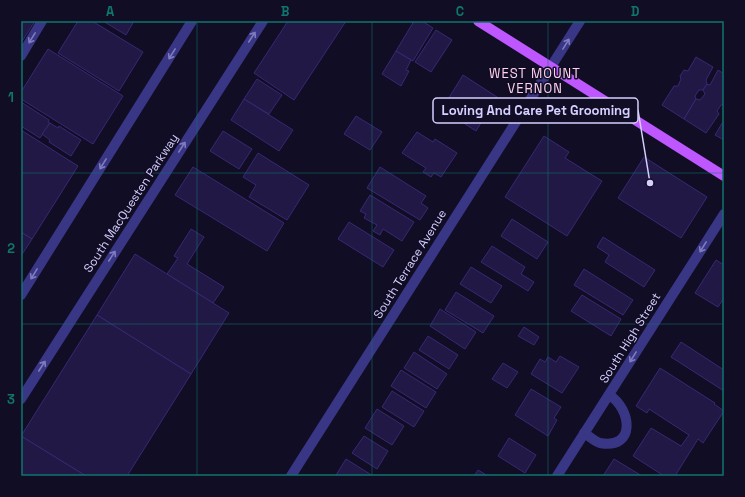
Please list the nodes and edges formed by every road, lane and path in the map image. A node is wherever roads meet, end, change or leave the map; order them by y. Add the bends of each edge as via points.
1 (42, 21) edge
2 (192, 21) edge
3 (263, 21) edge
4 (478, 21) edge
5 (580, 21) edge
6 (21, 56) edge
7 (551, 67) junction
8 (724, 176) edge
9 (724, 214) edge
10 (21, 295) edge
11 (609, 395) junction
12 (21, 399) edge
13 (584, 433) junction
14 (291, 476) edge
15 (557, 476) edge

1 -> 6 street
2 -> 10 street
12 -> 3 street, South MacQuesten Parkway
4 - 7 main road
7 -> 5 street, South Terrace Avenue
7 - 8 main road
7 - 14 street, South Terrace Avenue
9 -> 11 street, South High Street
11 - 13 street, South High Street
11 - 13 street via 622,408 627,420 622,440 599,443
13 - 15 street, South High Street

